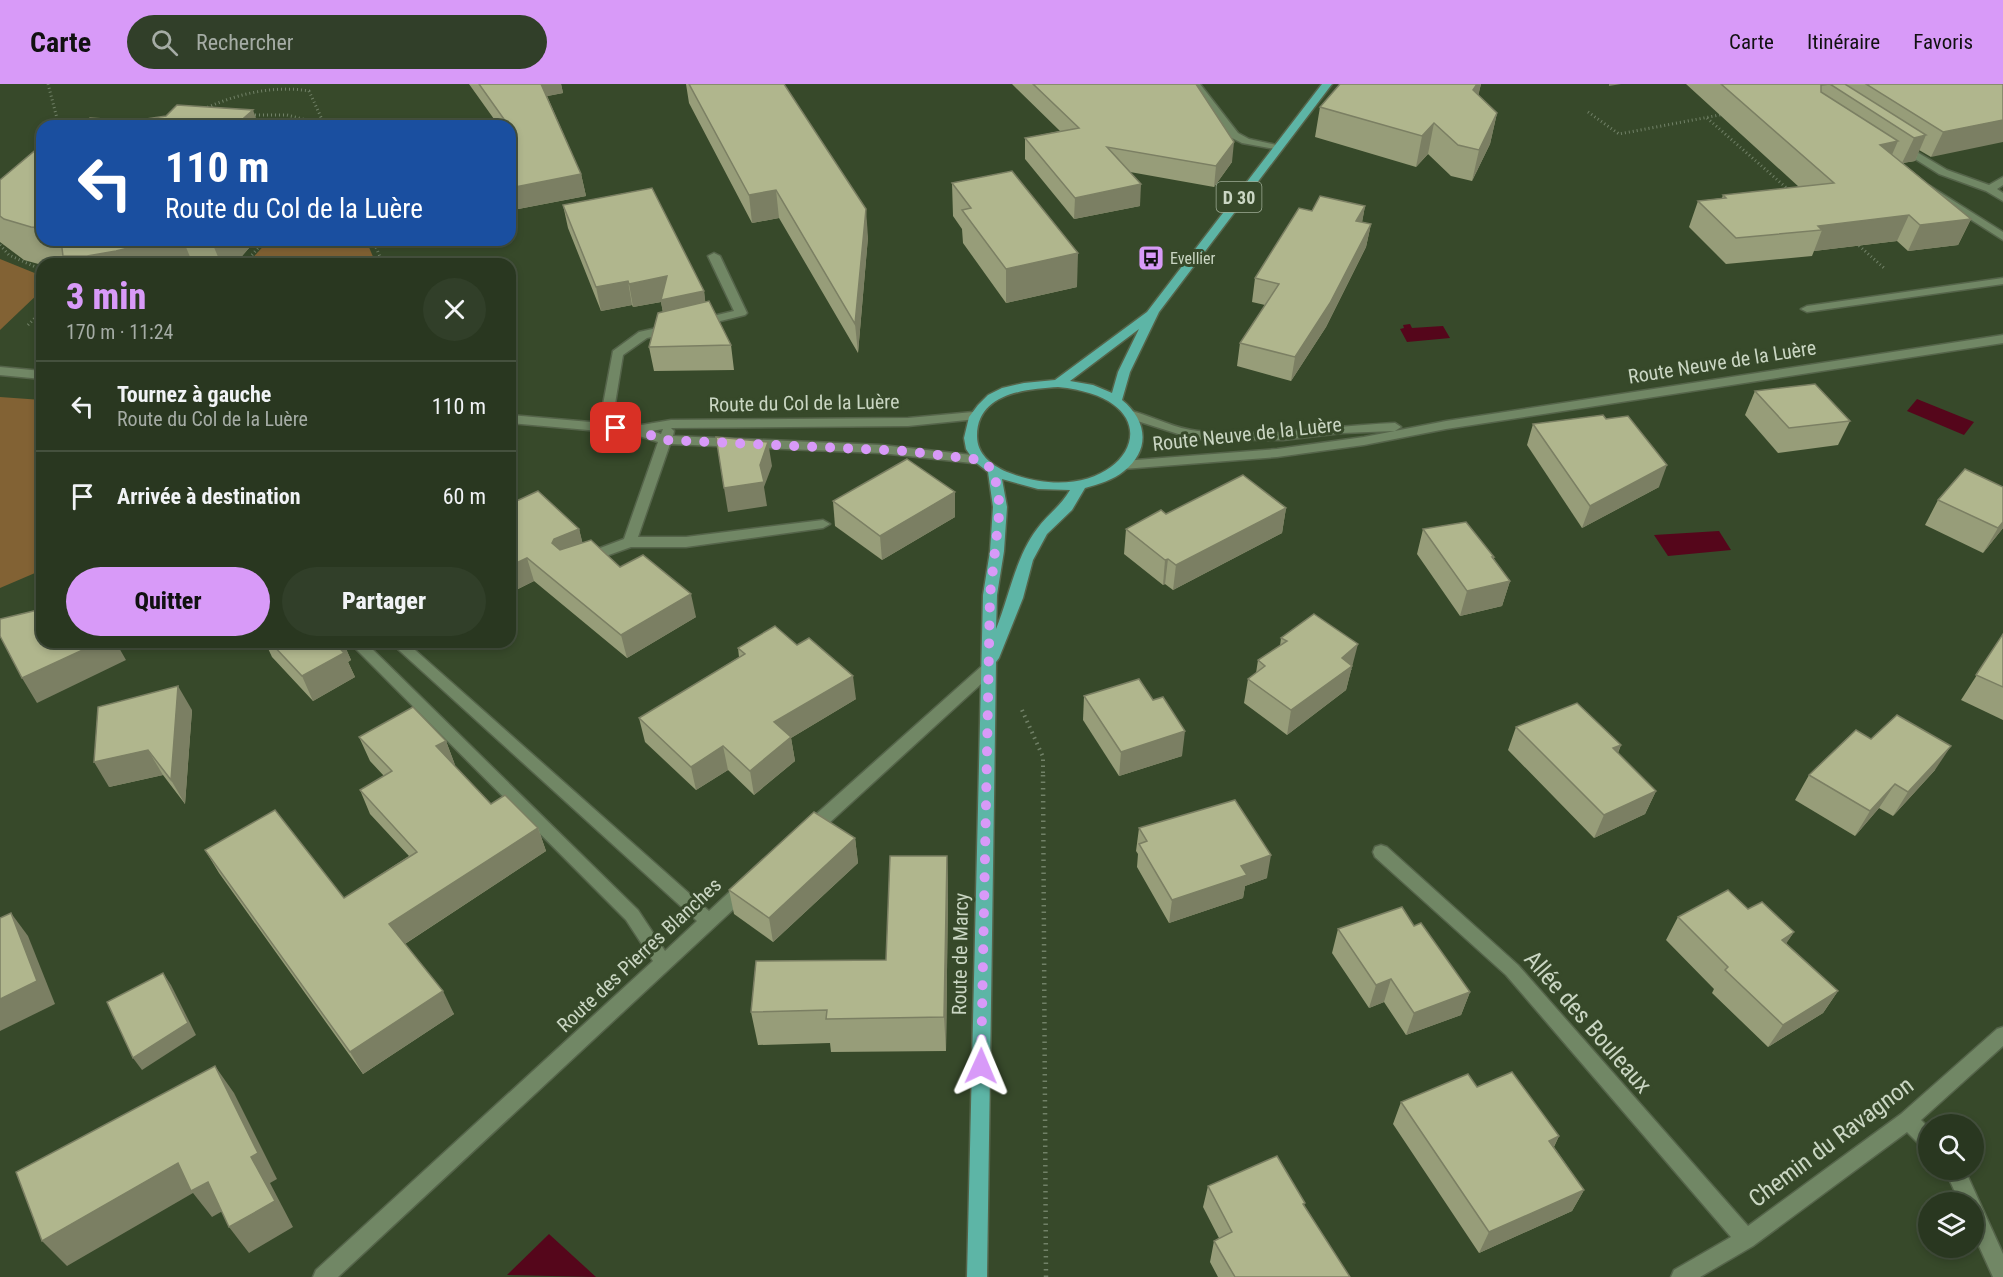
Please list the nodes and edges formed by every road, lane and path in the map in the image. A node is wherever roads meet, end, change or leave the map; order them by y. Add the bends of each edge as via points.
1 (48, 84) edge
2 (300, 84) edge
3 (1195, 84) edge
4 (1327, 84) edge
5 (296, 87) junction
6 (199, 111) edge
7 (1588, 112) dead end
8 (1729, 113) edge
9 (243, 116) edge
10 (1707, 118) junction
11 (57, 120) edge
12 (311, 120) edge
13 (322, 120) edge
14 (1894, 141) edge
15 (1277, 148) junction
16 (2003, 180) edge
17 (1924, 185) edge
18 (1990, 189) junction
19 (1791, 192) edge
20 (2003, 198) edge
21 (2003, 237) edge
22 (1852, 240) edge
23 (0, 245) edge
24 (260, 246) edge
25 (714, 256) dead end
26 (249, 258) edge
27 (36, 267) edge
28 (2003, 281) edge
29 (1938, 290) junction
30 (1807, 309) dead end
31 (1153, 311) junction
32 (36, 317) edge
33 (28, 325) dead end
34 (2003, 339) edge
35 (0, 371) edge
36 (36, 374) edge
37 (1058, 383) junction
38 (1116, 400) junction
39 (608, 410) dead end
40 (1132, 415) junction
41 (973, 416) junction
42 (516, 420) edge
43 (671, 424) junction
44 (1446, 424) junction
45 (635, 430) junction
46 (665, 440) junction
47 (981, 460) junction
48 (1123, 465) junction
49 (994, 471) junction
50 (1080, 485) junction
51 (823, 524) dead end
52 (630, 542) junction
53 (567, 566) edge
54 (362, 648) edge
55 (404, 648) edge
56 (988, 669) junction
57 (1019, 704) dead end
58 (796, 842) edge
59 (1381, 852) dead end
60 (762, 874) edge
61 (709, 921) junction
62 (664, 963) junction
63 (2003, 1035) edge
64 (1908, 1120) junction
65 (1918, 1130) edge
66 (1984, 1234) edge
67 (1746, 1239) junction
68 (324, 1277) edge
69 (977, 1277) edge
70 (1046, 1277) edge
71 (1681, 1277) edge
72 (2003, 1277) edge

1 - 11 path
2 - 5 path
3 - 15 street via 1234,135
4 - 15 main road, D 30
5 - 6 path via 230,98
5 - 13 path via 309,92
7 - 10 path via 1619,134
8 - 10 path
9 - 12 path via 280,113
10 - 19 path
14 - 18 street via 1943,172
15 - 31 main road, D 30
16 - 18 street
17 - 21 street
18 - 20 street
22 - 29 path via 1883,268 1908,266
23 - 27 path via 9,255
24 - 26 path
25 - 39 street via 741,313 643,335 617,354
28 - 29 street
29 - 30 street
31 - 37 main road, D 30
31 - 38 main road, D 30 via 1124,372
32 - 33 path
34 - 44 street, Route Neuve de la Luère
35 - 36 street
37 - 38 main road via 1089,388
37 - 41 main road via 1023,386 993,398
38 - 40 main road
40 - 44 street, Route Neuve de la Luère via 1194,435 1237,437
40 - 48 main road via 1139,432 1136,450
41 - 43 street, Route du Col de la Luère via 908,422
41 - 47 main road via 971,446
42 - 45 street, Route du Col de la Luère
43 - 45 street, Route du Col de la Luère
43 - 46 street
44 - 48 street, Route Neuve de la Luère via 1277,453
45 - 46 street, Route du Col de la Luère
46 - 47 street, Route du Col de la Luère via 880,449
46 - 52 street
47 - 49 main road
48 - 50 main road via 1105,477
49 - 50 main road via 1020,482
49 - 56 main road, Route de Marcy via 1000,507 990,595
50 - 56 main road, Route de Marcy via 1067,507 1042,531 1026,560 1016,598
51 - 52 street via 686,542
52 - 53 street
54 - 62 street via 632,915
55 - 61 street
56 - 58 street
56 - 69 main road, Route de Marcy
57 - 70 path via 1043,757
59 - 67 street, Allée des Bouleaux via 1512,970
60 - 61 street, Route des Pierres Blanches
61 - 62 street, Route des Pierres Blanches
62 - 68 street, Route des Pierres Blanches
63 - 64 street, Chemin du Ravagnon
64 - 65 street
64 - 67 street, Chemin du Ravagnon
66 - 72 street
67 - 71 street, Chemin du Ravagnon

